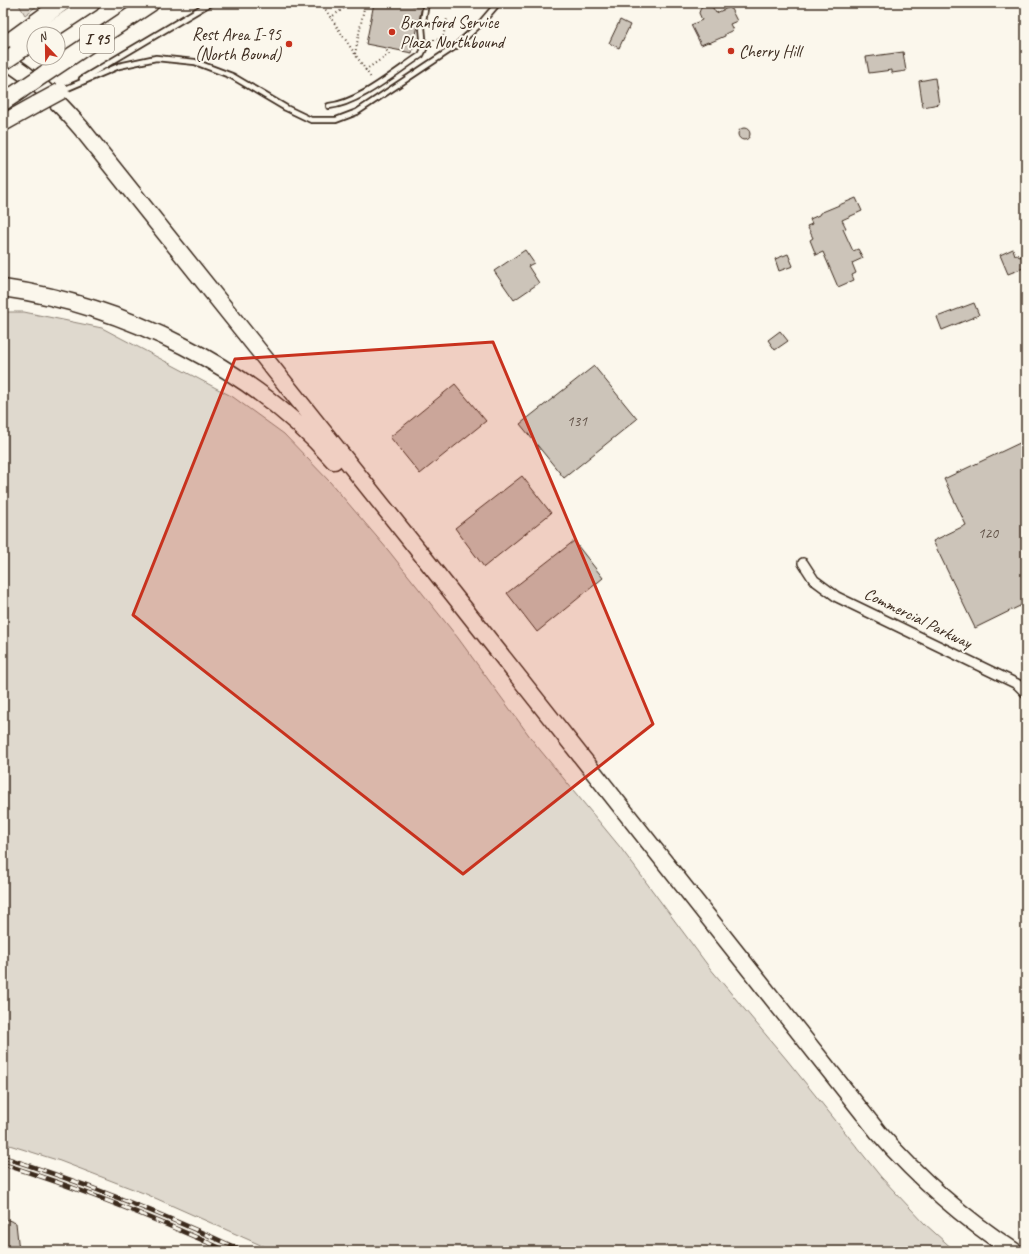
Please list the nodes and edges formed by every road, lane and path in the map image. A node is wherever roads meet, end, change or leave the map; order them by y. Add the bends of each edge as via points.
1 (62, 3) edge
2 (92, 3) edge
3 (151, 3) edge
4 (210, 3) edge
5 (321, 3) edge
6 (365, 3) edge
7 (426, 3) edge
8 (498, 3) edge
9 (347, 6) dead end
10 (330, 18) junction
11 (447, 19) dead end
12 (57, 26) edge
13 (423, 42) junction
14 (26, 45) edge
15 (385, 48) dead end
16 (355, 54) junction
17 (6, 55) edge
18 (365, 70) junction
19 (370, 78) dead end
20 (61, 91) junction
21 (3, 102) edge
22 (329, 106) dead end
23 (3, 123) edge
24 (3, 288) edge
25 (803, 564) dead end
26 (1026, 693) edge
27 (998, 1251) edge
28 (1014, 1251) edge

1 - 17 highway
2 - 12 highway, I 95
3 - 21 highway, I 95, bridge
4 - 20 lane
5 - 10 path
6 - 16 path
7 - 13 lane
8 - 20 lane via 456,46 357,112 336,120 311,120 232,76 196,62 156,58 119,66
9 - 10 path
10 - 16 path
11 - 13 path via 443,37
13 - 22 lane via 422,55 353,100
14 - 17 highway
15 - 18 path via 389,54
16 - 18 path
17 - 28 highway via 44,88 81,128 878,1132 936,1192 971,1221
18 - 19 path
20 - 23 highway, bridge
24 - 27 highway via 91,309 132,323 176,343 239,380 287,415 312,438 377,514 870,1137 898,1169 930,1199
25 - 26 street, Commercial Parkway via 814,580 837,597 1017,684

